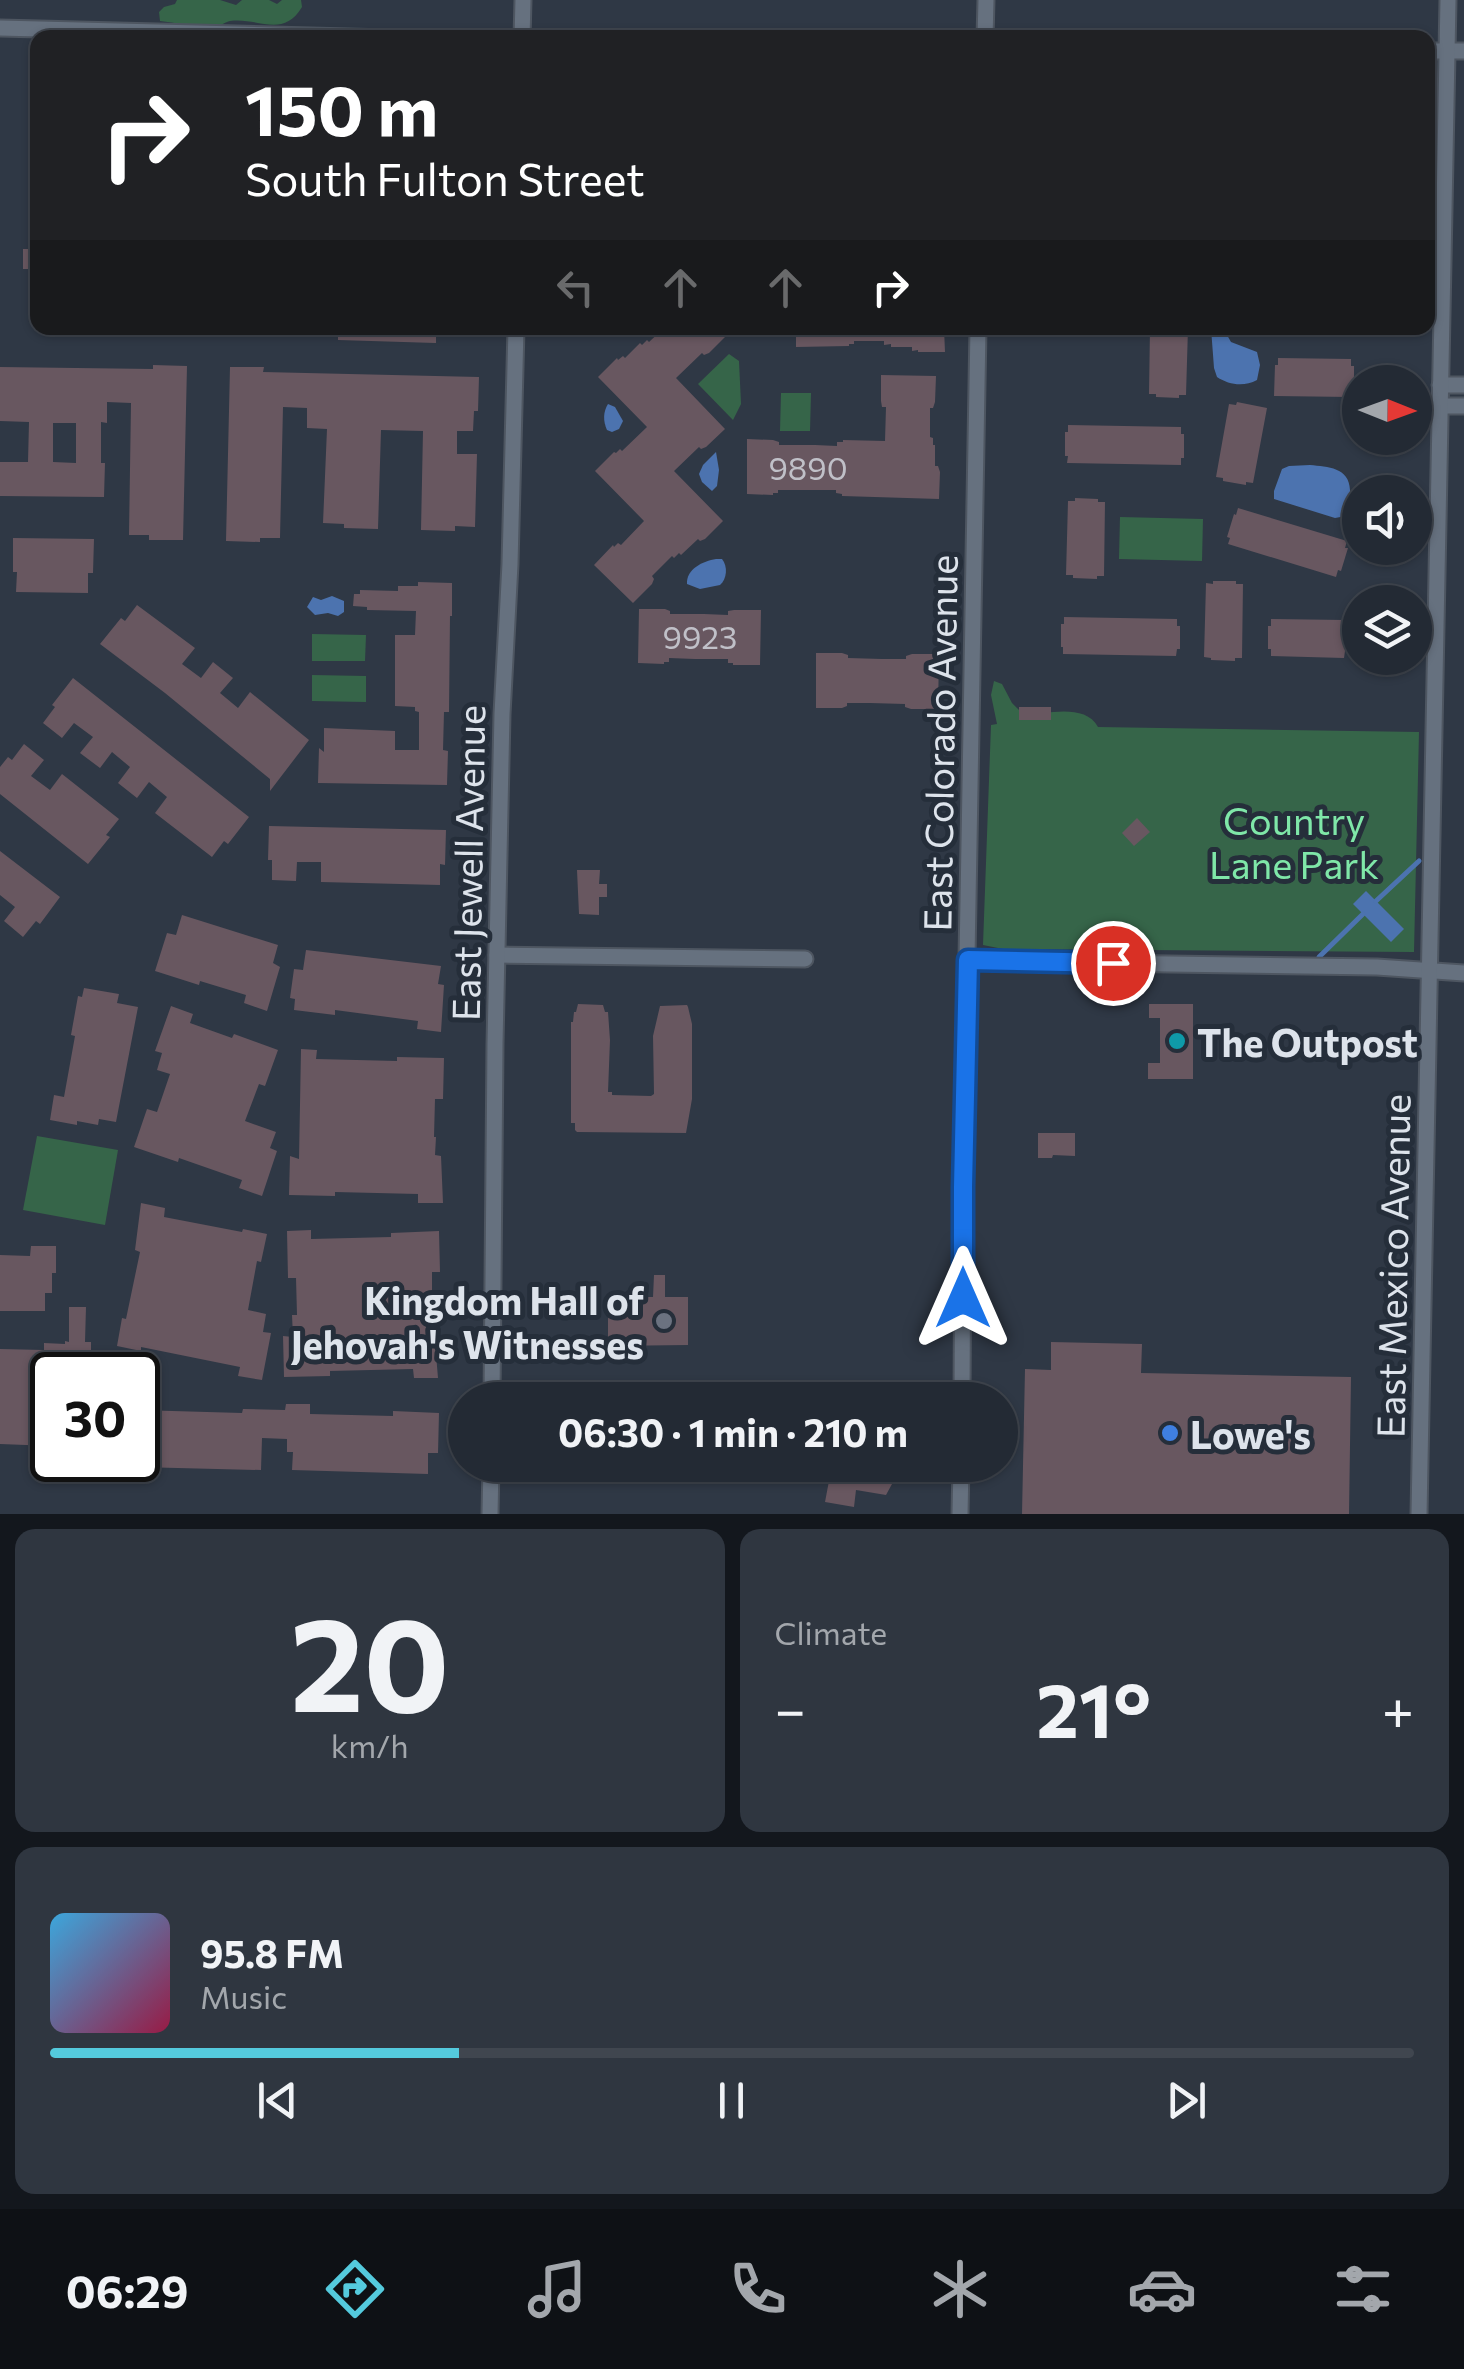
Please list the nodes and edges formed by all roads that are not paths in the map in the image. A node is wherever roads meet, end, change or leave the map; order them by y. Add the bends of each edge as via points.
1 (523, 0) edge
2 (986, 0) edge
3 (1448, 0) edge
4 (0, 28) edge
5 (78, 30) edge
6 (522, 30) edge
7 (985, 30) edge
8 (1435, 50) edge
9 (1446, 51) junction
10 (1464, 51) edge
11 (516, 335) edge
12 (978, 335) edge
13 (1440, 385) junction
14 (1464, 386) edge
15 (1440, 406) junction
16 (1464, 406) edge
17 (497, 955) junction
18 (805, 959) dead end
19 (968, 960) junction
20 (1430, 970) junction
21 (1464, 973) edge
22 (492, 1382) edge
23 (962, 1382) edge
24 (490, 1482) edge
25 (961, 1482) edge
26 (490, 1514) edge
27 (960, 1514) edge
28 (1418, 1514) edge

1 - 6 street
2 - 7 street
3 - 9 street, East Mexico Avenue
4 - 5 street
8 - 9 street
9 - 10 street
9 - 13 street, East Mexico Avenue
11 - 17 street, East Jewell Avenue
12 - 19 street, East Colorado Avenue
13 - 14 street
13 - 15 street, East Mexico Avenue
15 - 16 street
15 - 20 street, East Mexico Avenue
17 - 18 street
17 - 22 street, East Jewell Avenue
19 - 20 street
19 - 23 street, East Colorado Avenue
20 - 21 street
20 - 28 street, East Mexico Avenue
24 - 26 street
25 - 27 street

